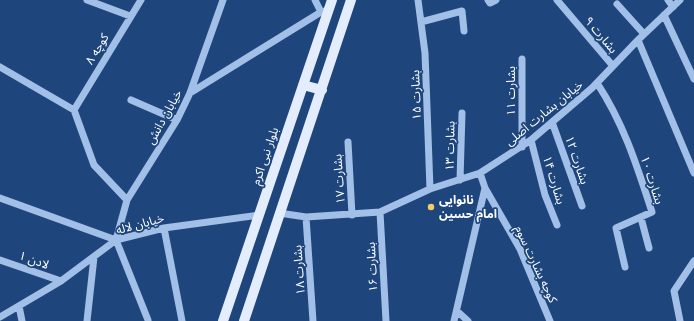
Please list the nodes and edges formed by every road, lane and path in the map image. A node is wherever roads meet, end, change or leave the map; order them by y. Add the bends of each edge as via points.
1 (87, 0) edge
2 (141, 0) edge
3 (223, 0) edge
4 (315, 0) edge
5 (332, 0) edge
6 (351, 0) edge
7 (418, 0) edge
8 (488, 0) edge
9 (496, 0) edge
10 (558, 0) edge
11 (668, 0) edge
12 (680, 0) edge
13 (617, 4) dead end
14 (673, 7) junction
15 (325, 11) junction
16 (664, 15) junction
17 (130, 16) junction
18 (421, 22) junction
19 (464, 31) dead end
20 (644, 34) junction
21 (638, 40) junction
22 (522, 59) dead end
23 (613, 66) junction
24 (0, 67) edge
25 (694, 79) edge
26 (597, 83) junction
27 (303, 85) junction
28 (322, 90) junction
29 (190, 93) junction
30 (131, 100) dead end
31 (74, 110) junction
32 (462, 113) dead end
33 (177, 120) junction
34 (552, 122) junction
35 (531, 140) junction
36 (348, 142) dead end
37 (522, 147) junction
38 (480, 173) junction
39 (694, 173) edge
40 (460, 180) junction
41 (485, 188) junction
42 (430, 189) junction
43 (0, 198) edge
44 (127, 200) junction
45 (582, 206) dead end
46 (380, 212) junction
47 (280, 213) junction
48 (259, 215) junction
49 (352, 215) junction
50 (306, 217) junction
51 (641, 218) junction
52 (557, 225) dead end
53 (164, 228) junction
54 (116, 240) junction
55 (649, 248) dead end
56 (94, 258) junction
57 (0, 260) edge
58 (694, 261) edge
59 (625, 267) dead end
60 (61, 281) junction
61 (19, 306) junction
62 (457, 311) junction
63 (0, 317) edge
64 (148, 320) dead end
65 (22, 321) edge
66 (87, 321) edge
67 (182, 321) edge
68 (223, 321) edge
69 (244, 321) edge
70 (313, 321) edge
71 (386, 321) edge
72 (454, 321) edge
73 (468, 321) edge
74 (550, 321) edge
75 (680, 321) edge

1 - 17 street
2 - 17 street, کوچه ۸
3 - 29 street, خیابان دانش
4 - 15 street
5 - 15 main road, بلوار نبی اکرم
6 - 28 main road
7 - 18 street, بشارت ۱۵
8 - 9 street
10 - 23 street, بشارت ۹
11 - 14 street
12 - 14 street, خیابان بشارت اصلی
13 - 20 street
14 - 16 street, خیابان بشارت اصلی
15 - 27 main road, بلوار نبی اکرم
15 - 29 street
16 - 20 street, خیابان بشارت اصلی
16 - 25 street
17 - 31 street, کوچه ۸
18 - 19 street via 462,11
18 - 42 street, بشارت ۱۵ via 425,53
20 - 21 street, خیابان بشارت اصلی
21 - 23 street, خیابان بشارت اصلی
21 - 39 street
22 - 37 street, بشارت ۱۱
23 - 26 street, خیابان بشارت اصلی
24 - 31 street
26 - 34 street, خیابان بشارت اصلی
26 - 51 street, بشارت ۱۰ via 613,108 626,137 652,212
27 - 28 main road
27 - 48 main road, بلوار نبی اکرم
28 - 47 main road
29 - 33 street, خیابان دانش
30 - 33 street
31 - 44 street via 94,165
32 - 40 street, بشارت ۱۳
33 - 44 street, خیابان دانش
34 - 35 street, خیابان بشارت اصلی
34 - 45 street, بشارت ۱۲
35 - 37 street, خیابان بشارت اصلی
35 - 52 street, بشارت ۱۴ via 545,195
36 - 49 street, بشارت ۱۷
37 - 38 street, خیابان بشارت اصلی
38 - 40 street, خیابان بشارت اصلی
38 - 41 street, کوچه بشارت سوم
40 - 42 street, خیابان بشارت اصلی
41 - 62 street
41 - 74 street, کوچه بشارت سوم via 520,249
42 - 46 street, خیابان بشارت اصلی
43 - 54 street
44 - 54 street, خیابان دانش
46 - 49 street, خیابان بشارت اصلی
46 - 71 street, بشارت ۱۶
47 - 50 street, خیابان بشارت اصلی
47 - 69 main road
48 - 53 street, خیابان لاله
48 - 68 main road, بلوار نبی اکرم
49 - 50 street, خیابان بشارت اصلی
50 - 70 street, بشارت ۱۸
51 - 55 street
51 - 59 street, بشارت ۱۰ via 616,228
53 - 54 street, خیابان لاله
53 - 67 street
54 - 56 street, خیابان لاله
54 - 64 street
56 - 60 street, خیابان لاله
56 - 66 street
57 - 60 street, لادن ۱
58 - 75 street via 674,290
60 - 61 street, خیابان لاله
61 - 63 street, خیابان لاله
61 - 65 street
62 - 72 street
62 - 73 street

